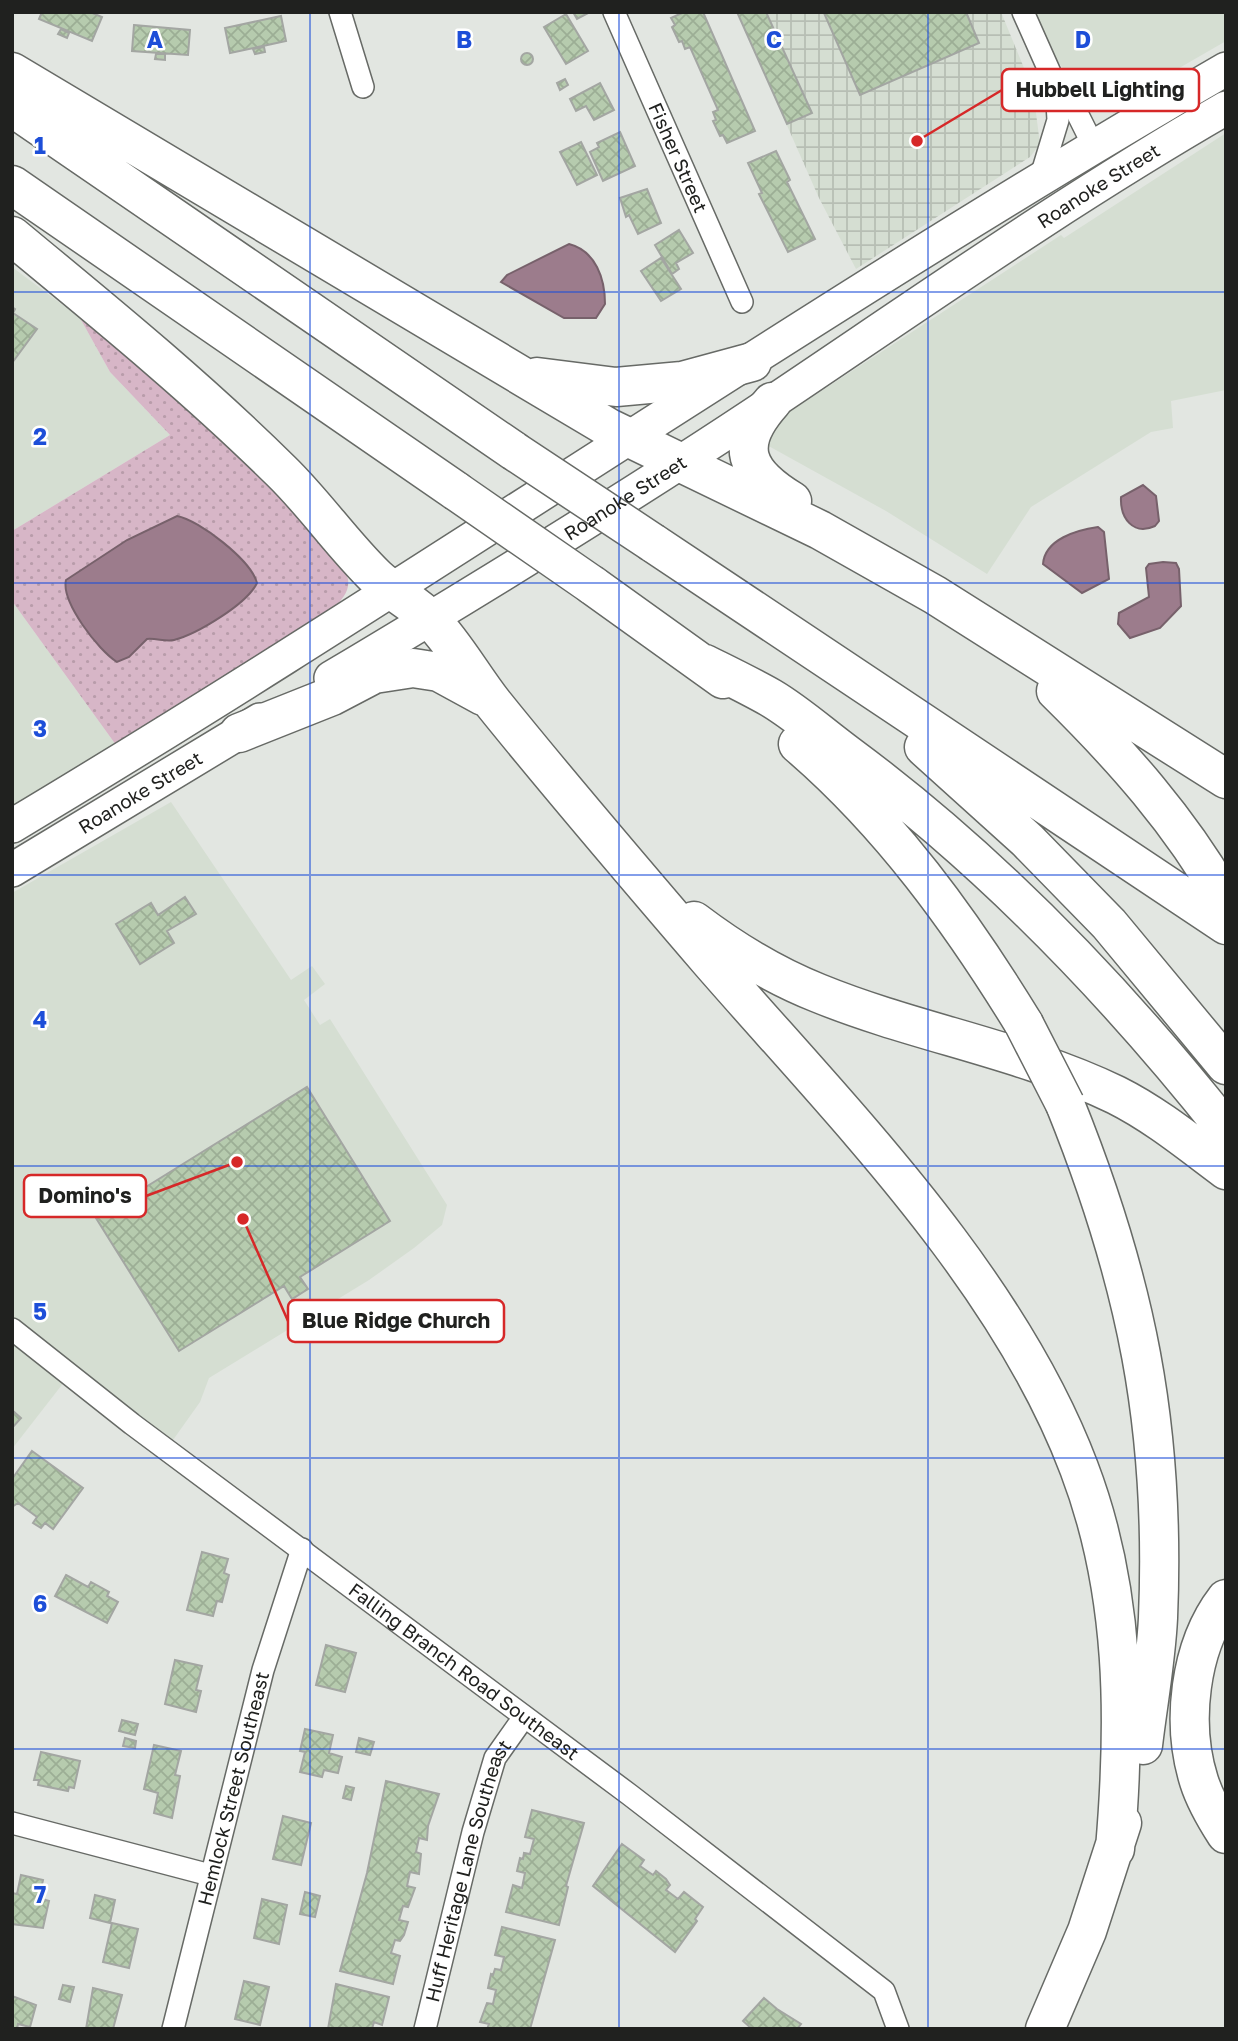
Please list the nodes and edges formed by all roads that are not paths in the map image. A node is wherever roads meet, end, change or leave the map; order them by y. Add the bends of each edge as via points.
1 (340, 12) edge
2 (614, 12) edge
3 (1023, 12) edge
4 (1226, 71) edge
5 (12, 72) edge
6 (1056, 86) junction
7 (363, 87) dead end
8 (12, 107) edge
9 (1226, 108) edge
10 (1093, 145) junction
11 (1041, 176) junction
12 (1106, 179) junction
13 (12, 185) edge
14 (12, 236) edge
15 (949, 282) junction
16 (742, 302) dead end
17 (751, 362) junction
18 (515, 373) junction
19 (772, 402) junction
20 (632, 439) junction
21 (682, 460) junction
22 (820, 530) junction
23 (393, 591) junction
24 (430, 619) junction
25 (782, 630) junction
26 (1010, 645) junction
27 (705, 664) junction
28 (491, 700) junction
29 (239, 733) junction
30 (1226, 779) edge
31 (12, 826) edge
32 (12, 870) edge
33 (639, 879) junction
34 (1226, 902) edge
35 (1226, 925) edge
36 (1226, 1065) edge
37 (1226, 1130) edge
38 (1226, 1170) edge
39 (12, 1329) edge
40 (302, 1549) junction
41 (1226, 1599) edge
42 (524, 1717) junction
43 (12, 1823) edge
44 (1226, 1834) edge
45 (1115, 1849) junction
46 (211, 1875) junction
47 (173, 2029) edge
48 (425, 2029) edge
49 (898, 2029) edge
50 (1045, 2029) edge

1 - 7 street
2 - 16 street, Fisher Street
3 - 6 street
4 - 10 main road, Roanoke Street
4 - 12 main road via 1215,88 1121,145 1110,160
5 - 18 highway
6 - 10 street via 1074,107
6 - 11 street via 1058,120
8 - 25 highway, bridge
9 - 12 main road, Roanoke Street
10 - 11 main road, Roanoke Street
10 - 15 main road via 1083,174 975,247
11 - 17 main road, Roanoke Street
12 - 15 main road, Roanoke Street
13 - 27 highway, bridge
14 - 23 highway via 177,374 284,474
15 - 19 main road, Roanoke Street
17 - 18 highway via 681,381 617,387
17 - 20 main road, Roanoke Street
18 - 20 highway
19 - 21 main road, Roanoke Street
19 - 22 highway via 750,435 751,462 763,482 805,512
20 - 21 highway
20 - 23 main road, Roanoke Street
21 - 22 highway
21 - 24 main road, Roanoke Street
22 - 26 highway via 935,595
23 - 24 highway
23 - 31 main road, Roanoke Street
24 - 28 highway
24 - 29 main road, Roanoke Street
25 - 35 highway
25 - 36 highway via 1027,840 1109,924
26 - 30 highway
26 - 34 highway via 1111,743 1191,846
27 - 37 highway via 772,699 890,786 970,853 1121,1005
27 - 45 highway, bridge via 873,816 974,942 1065,1104 1098,1187 1126,1276 1154,1424 1160,1514 1158,1620 1143,1747
28 - 29 highway via 439,672 413,668 374,674
28 - 33 highway
29 - 32 main road, Roanoke Street
33 - 38 highway via 720,941 816,992 871,1013 1010,1053 1105,1090 1166,1125
33 - 45 highway via 926,1215 1011,1327 1049,1399 1079,1468 1104,1545 1116,1617 1123,1705
39 - 40 street, Falling Branch Road Southeast
40 - 42 street, Falling Branch Road Southeast
40 - 46 street, Hemlock Street Southeast via 263,1670
41 - 44 highway via 1196,1666 1190,1721 1199,1781
42 - 48 street, Huff Heritage Lane Southeast via 495,1758
42 - 49 street, Falling Branch Road Southeast via 884,1991
43 - 46 street
45 - 50 highway via 1087,1931
46 - 47 street, Hemlock Street Southeast

